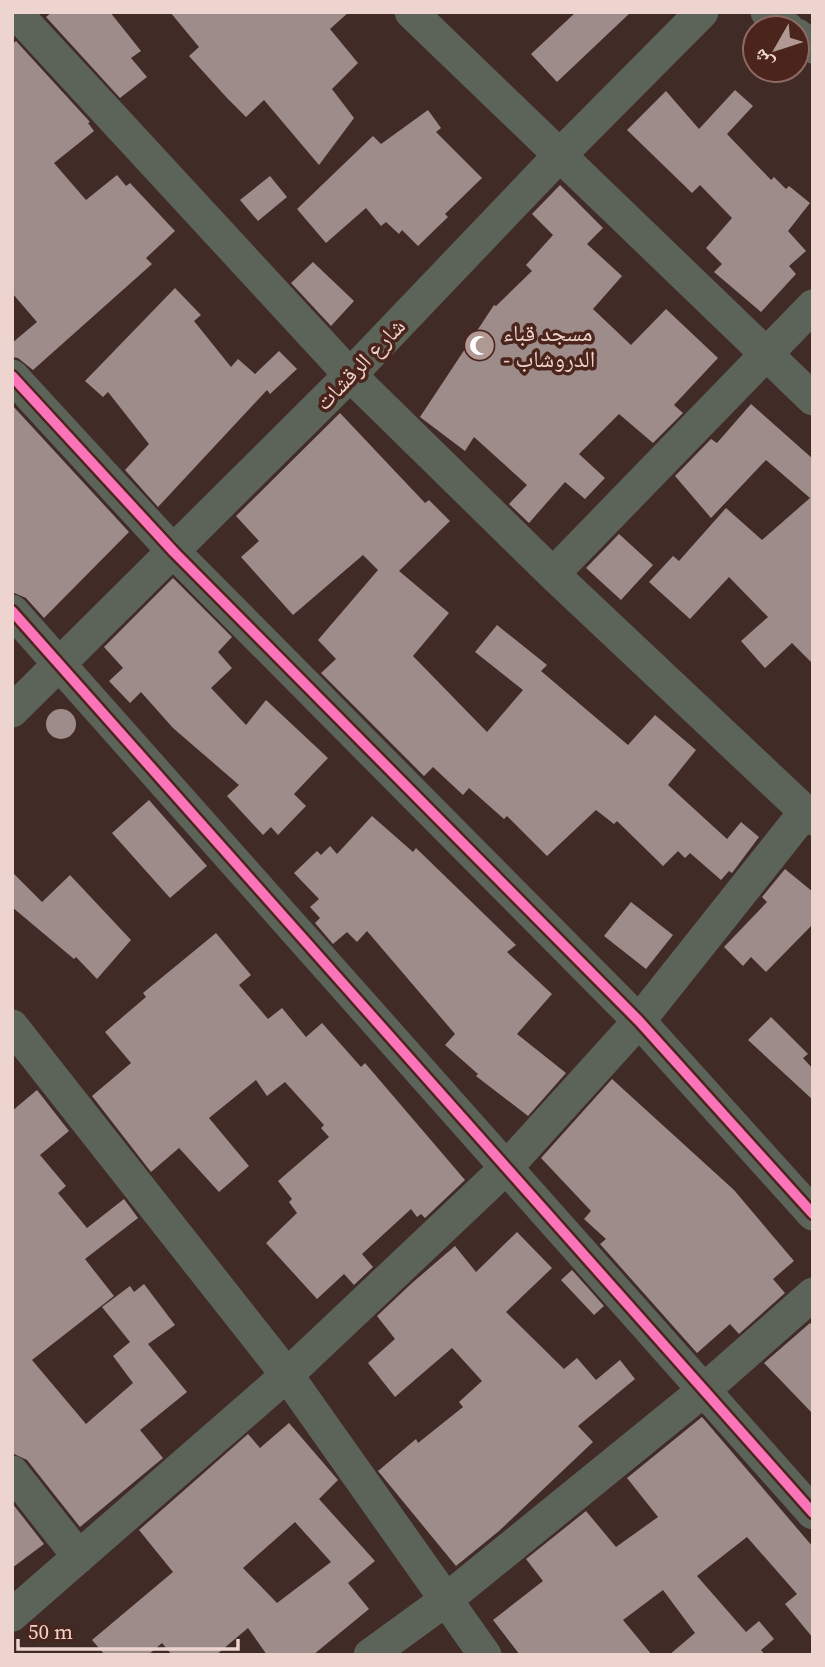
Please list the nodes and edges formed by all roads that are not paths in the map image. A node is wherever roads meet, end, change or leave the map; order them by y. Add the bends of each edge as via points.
1 (15, 12) edge
2 (411, 12) edge
3 (702, 12) edge
4 (559, 156) junction
5 (813, 306) edge
6 (766, 356) junction
7 (12, 376) edge
8 (350, 376) junction
9 (813, 399) edge
10 (174, 552) junction
11 (553, 574) junction
12 (12, 611) edge
13 (60, 664) junction
14 (12, 711) edge
15 (809, 816) edge
16 (639, 1021) junction
17 (12, 1026) edge
18 (507, 1167) junction
19 (813, 1214) edge
20 (813, 1294) edge
21 (287, 1375) junction
22 (704, 1390) junction
23 (12, 1472) edge
24 (813, 1513) edge
25 (79, 1557) junction
26 (447, 1599) junction
27 (12, 1615) edge
28 (370, 1655) edge
29 (485, 1655) edge

1 - 8 street
2 - 4 street
3 - 4 street, شارع الرقشات
4 - 6 street
4 - 8 street, شارع الرقشات
5 - 6 street
6 - 9 street
6 - 11 street
7 - 10 street
8 - 10 street, شارع الرقشات
8 - 11 street
10 - 13 street, شارع الرقشات
10 - 16 street
11 - 15 street
12 - 13 street
13 - 14 street, شارع الرقشات
13 - 18 street
15 - 16 street
16 - 18 street
16 - 19 street
17 - 21 street
18 - 21 street
18 - 22 street
20 - 22 street
21 - 25 street
21 - 26 street
22 - 24 street
22 - 26 street
23 - 25 street
25 - 27 street
26 - 28 street
26 - 29 street

